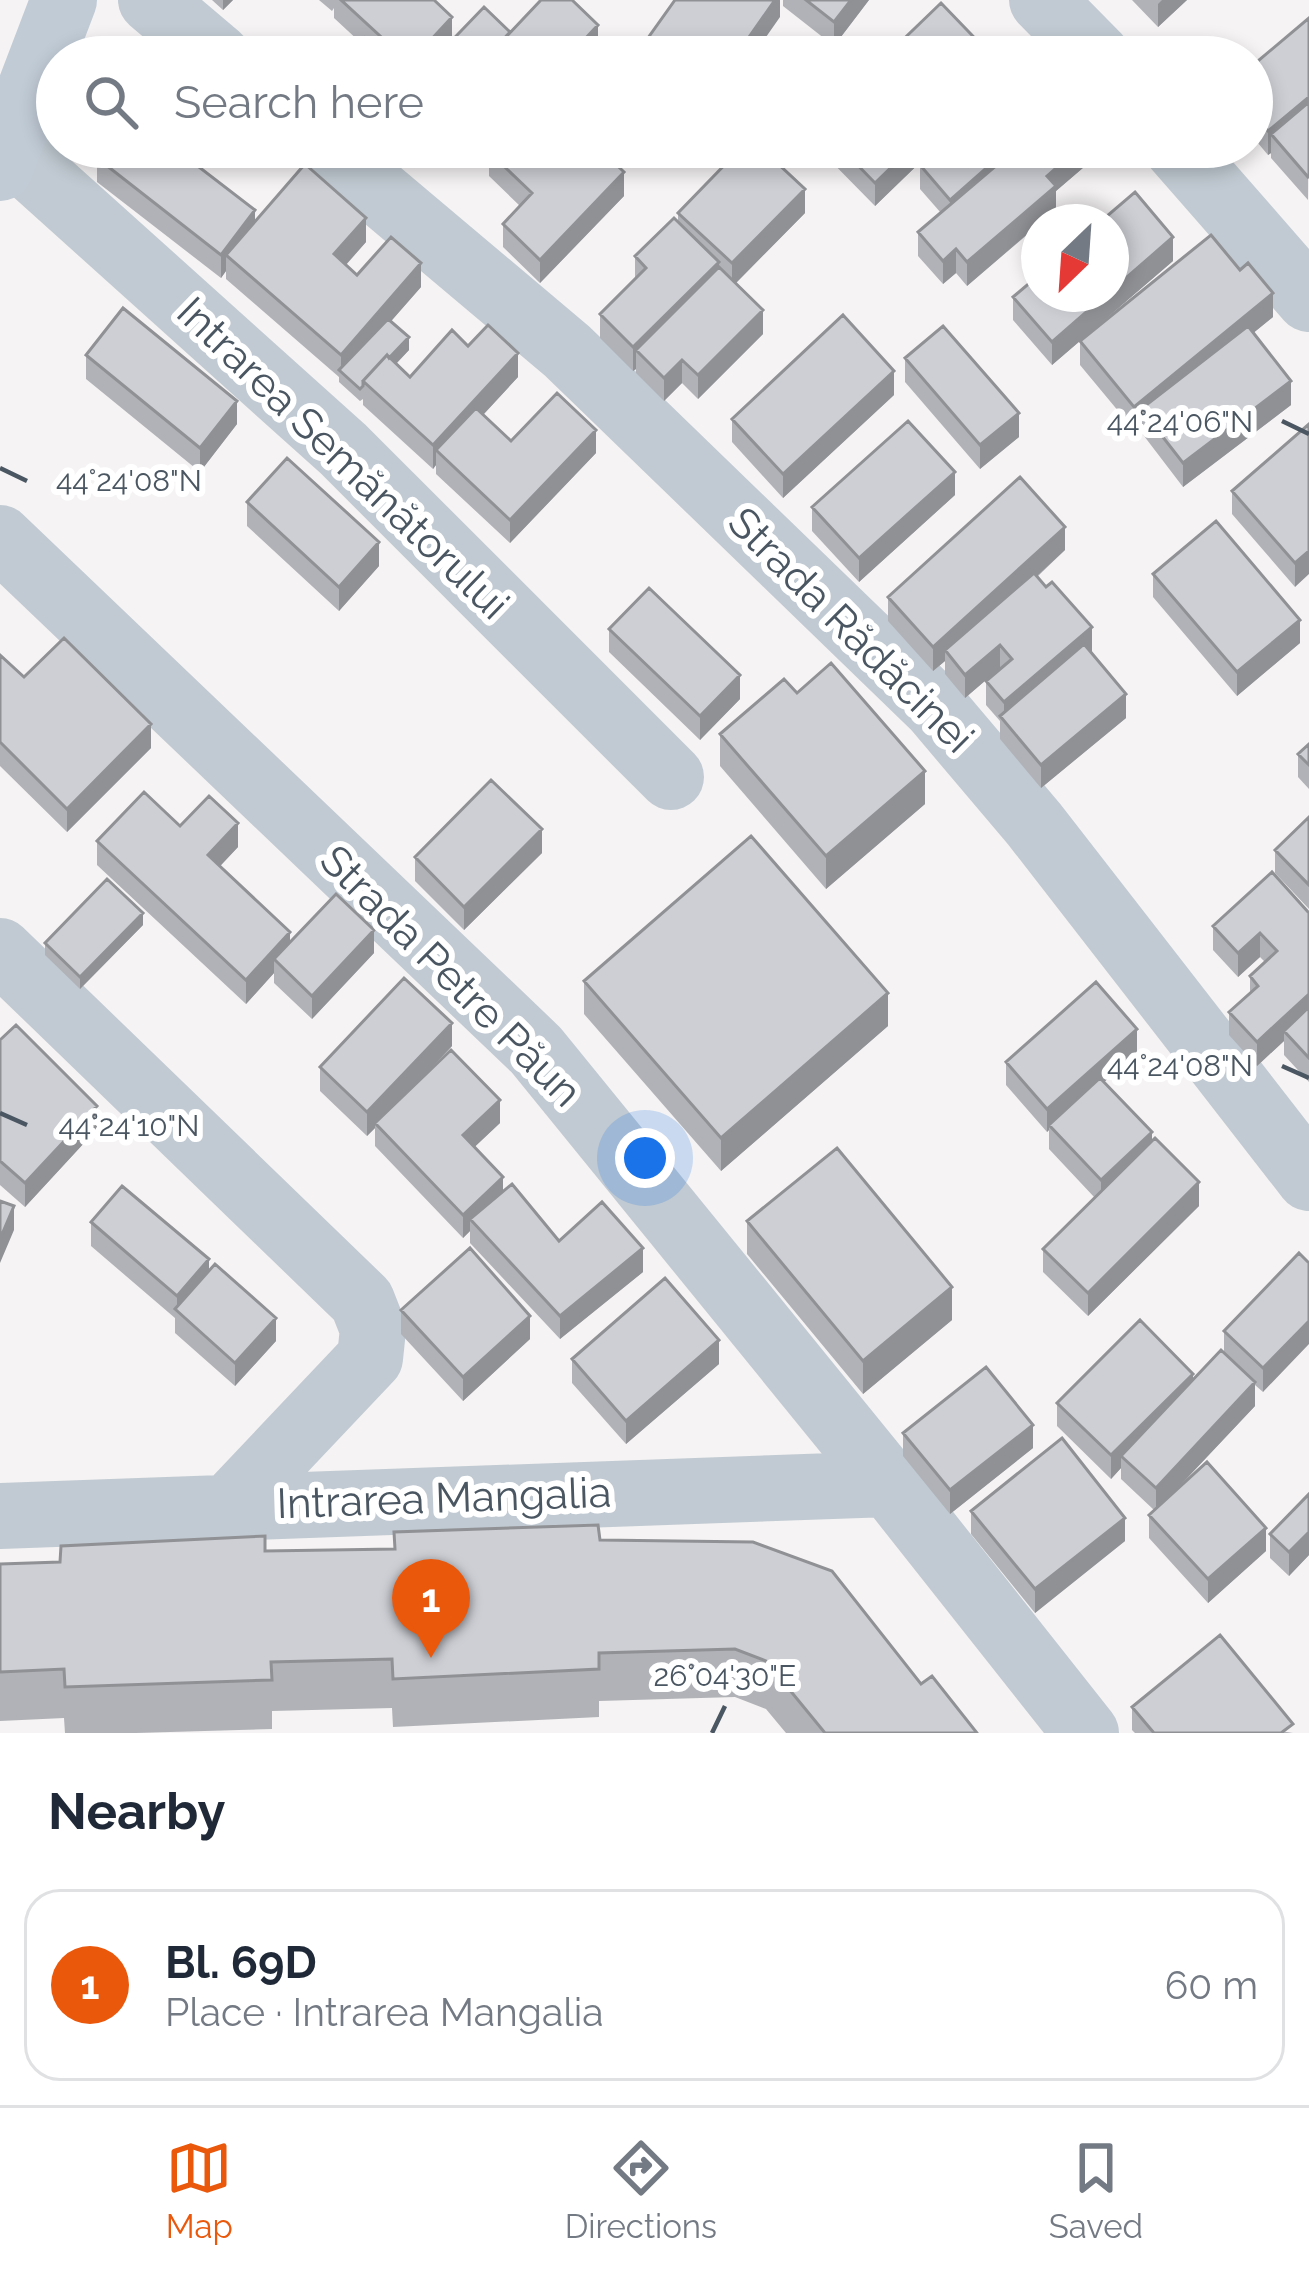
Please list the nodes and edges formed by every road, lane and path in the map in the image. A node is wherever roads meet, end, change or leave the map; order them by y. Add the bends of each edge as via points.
1 (64, 0) edge
2 (151, 0) edge
3 (1042, 0) edge
4 (50, 36) edge
5 (193, 36) edge
6 (1077, 36) edge
7 (36, 73) edge
8 (4, 157) edge
9 (351, 168) edge
10 (1195, 168) edge
11 (1309, 299) edge
12 (0, 538) edge
13 (671, 777) dead end
14 (0, 951) edge
15 (1309, 1178) edge
16 (889, 1484) junction
17 (230, 1506) junction
18 (0, 1516) edge
19 (1086, 1733) edge

1 - 4 street
2 - 5 street
3 - 6 street
7 - 8 street
8 - 13 street, Intrarea Semănătorului via 343,449
9 - 15 street, Strada Rădăcinei via 567,350 935,706
10 - 11 street
12 - 16 street, Strada Petre Păun via 536,1049
14 - 17 street via 362,1301 373,1329 370,1358
16 - 17 street, Intrarea Mangalia
16 - 19 street, Strada Petre Păun
17 - 18 street, Intrarea Mangalia

